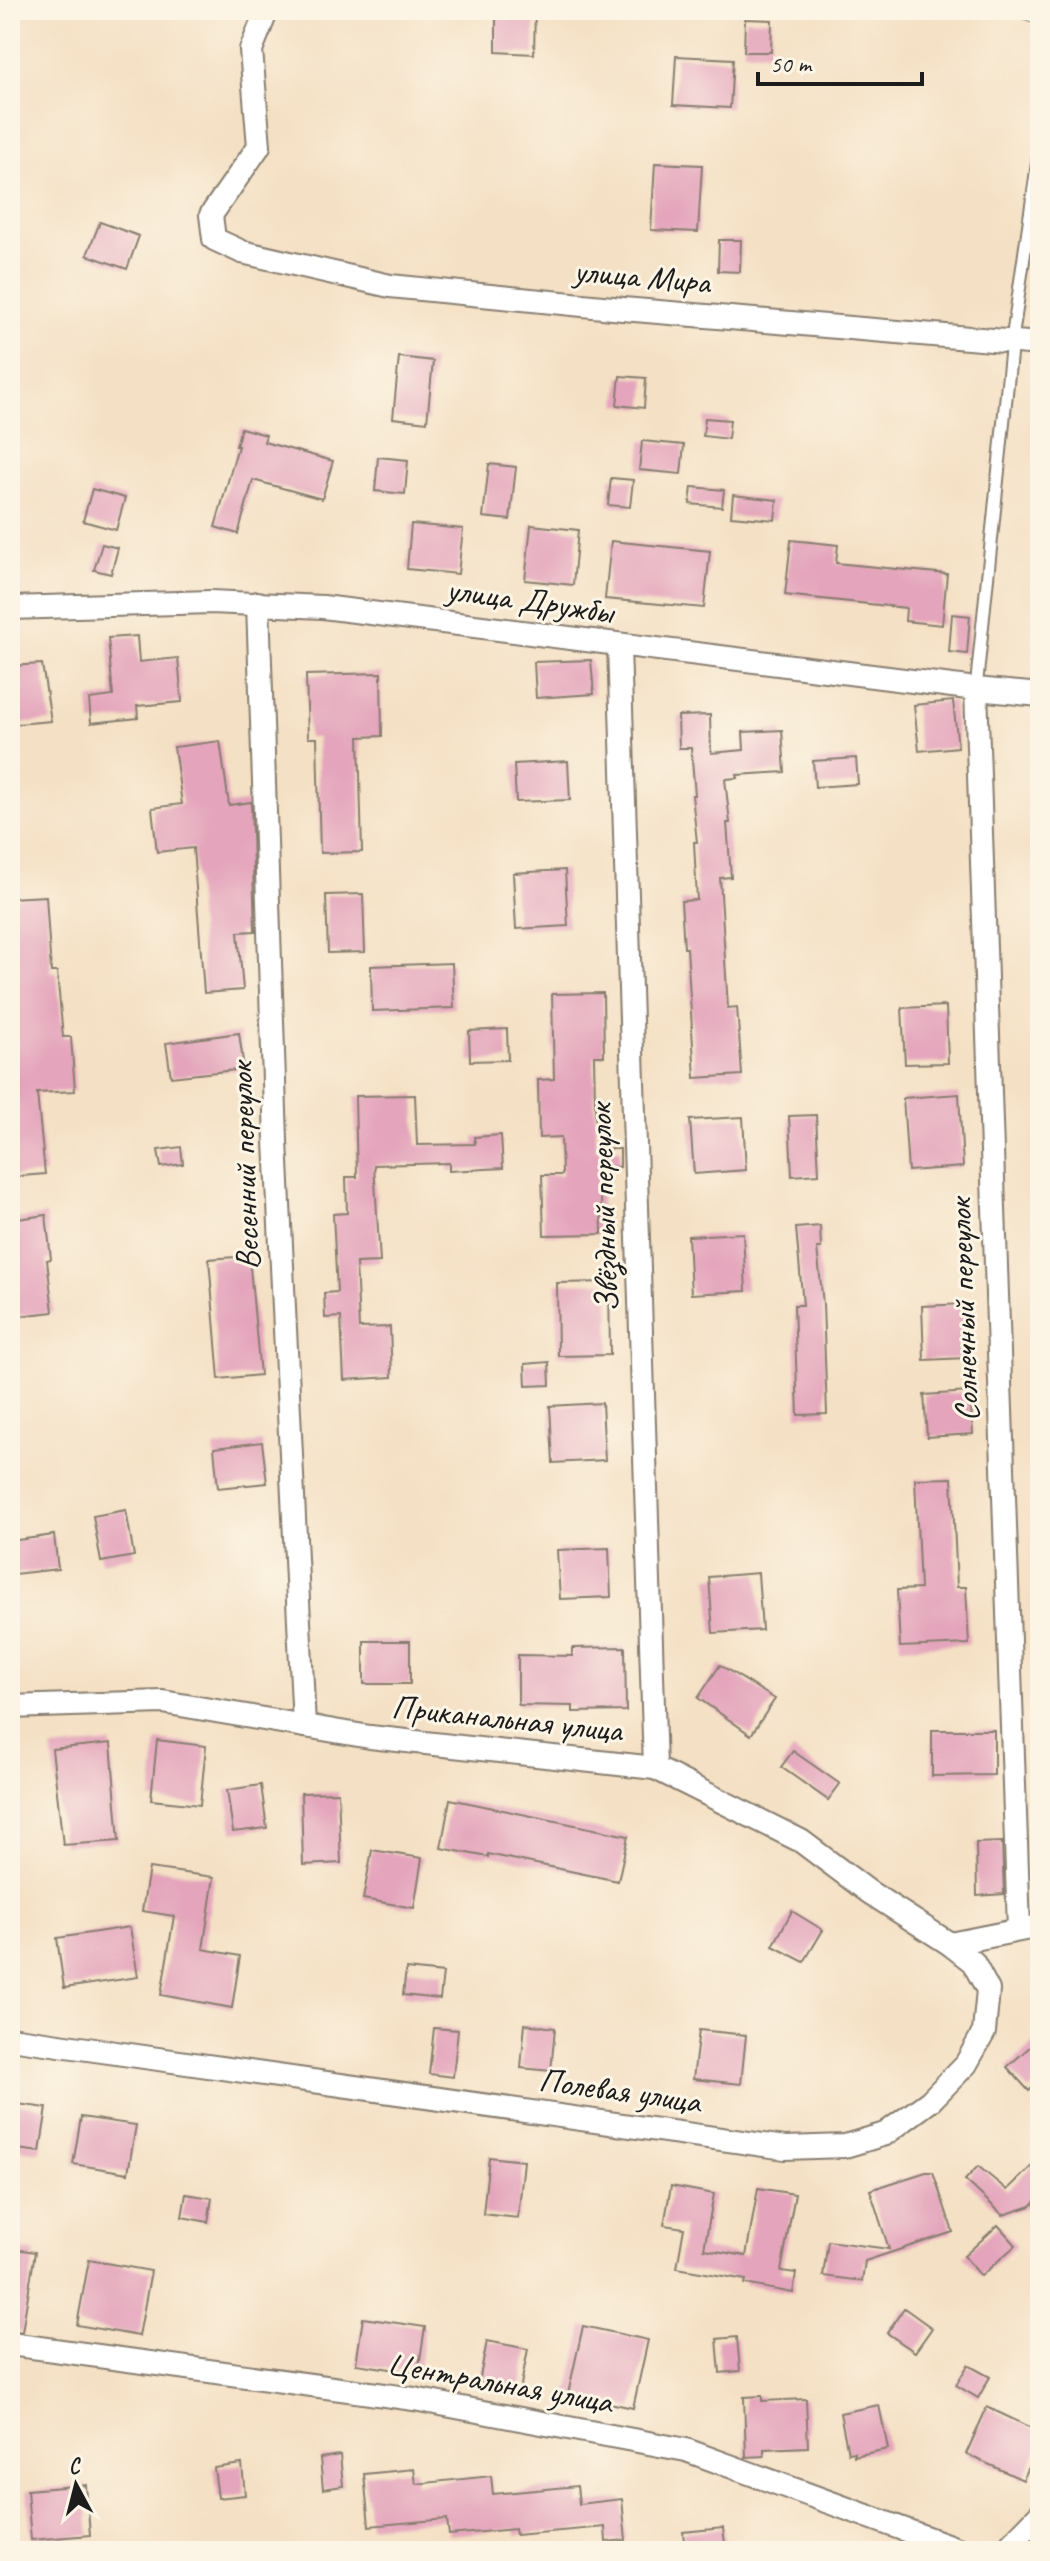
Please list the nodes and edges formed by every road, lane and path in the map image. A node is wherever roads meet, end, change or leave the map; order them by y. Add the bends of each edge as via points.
1 (267, 10) edge
2 (1032, 10) edge
3 (1040, 11) edge
4 (1040, 146) edge
5 (1012, 340) junction
6 (1040, 344) edge
7 (258, 603) junction
8 (10, 608) edge
9 (619, 646) junction
10 (976, 689) junction
11 (1040, 695) edge
12 (10, 1707) edge
13 (304, 1726) junction
14 (655, 1768) junction
15 (1029, 1928) edge
16 (950, 1944) junction
17 (10, 2038) edge
18 (10, 2344) edge
19 (1040, 2514) edge
20 (963, 2551) edge
21 (1004, 2551) edge

1 - 5 street, улица Мира via 251,50 259,146 211,215 214,239 242,252 390,286
2 - 3 street
4 - 5 lane
5 - 6 street, улица Мира
5 - 10 lane
7 - 8 street, улица Дружбы
7 - 9 street, улица Дружбы
7 - 13 street, Весенний переулок via 276,1141
9 - 10 street, улица Дружбы
9 - 14 street, Звёздный переулок
10 - 11 street, улица Дружбы
10 - 15 street, Солнечный переулок
12 - 13 street, Приканальная улица via 163,1702
13 - 14 street, Приканальная улица
14 - 16 street, Приканальная улица via 801,1841
15 - 16 street
16 - 17 street, Полевая улица via 973,1962 988,1990 984,2032 966,2064 930,2101 885,2134 845,2146 785,2148
18 - 20 street, Центральная улица via 414,2399 686,2450
19 - 21 street

